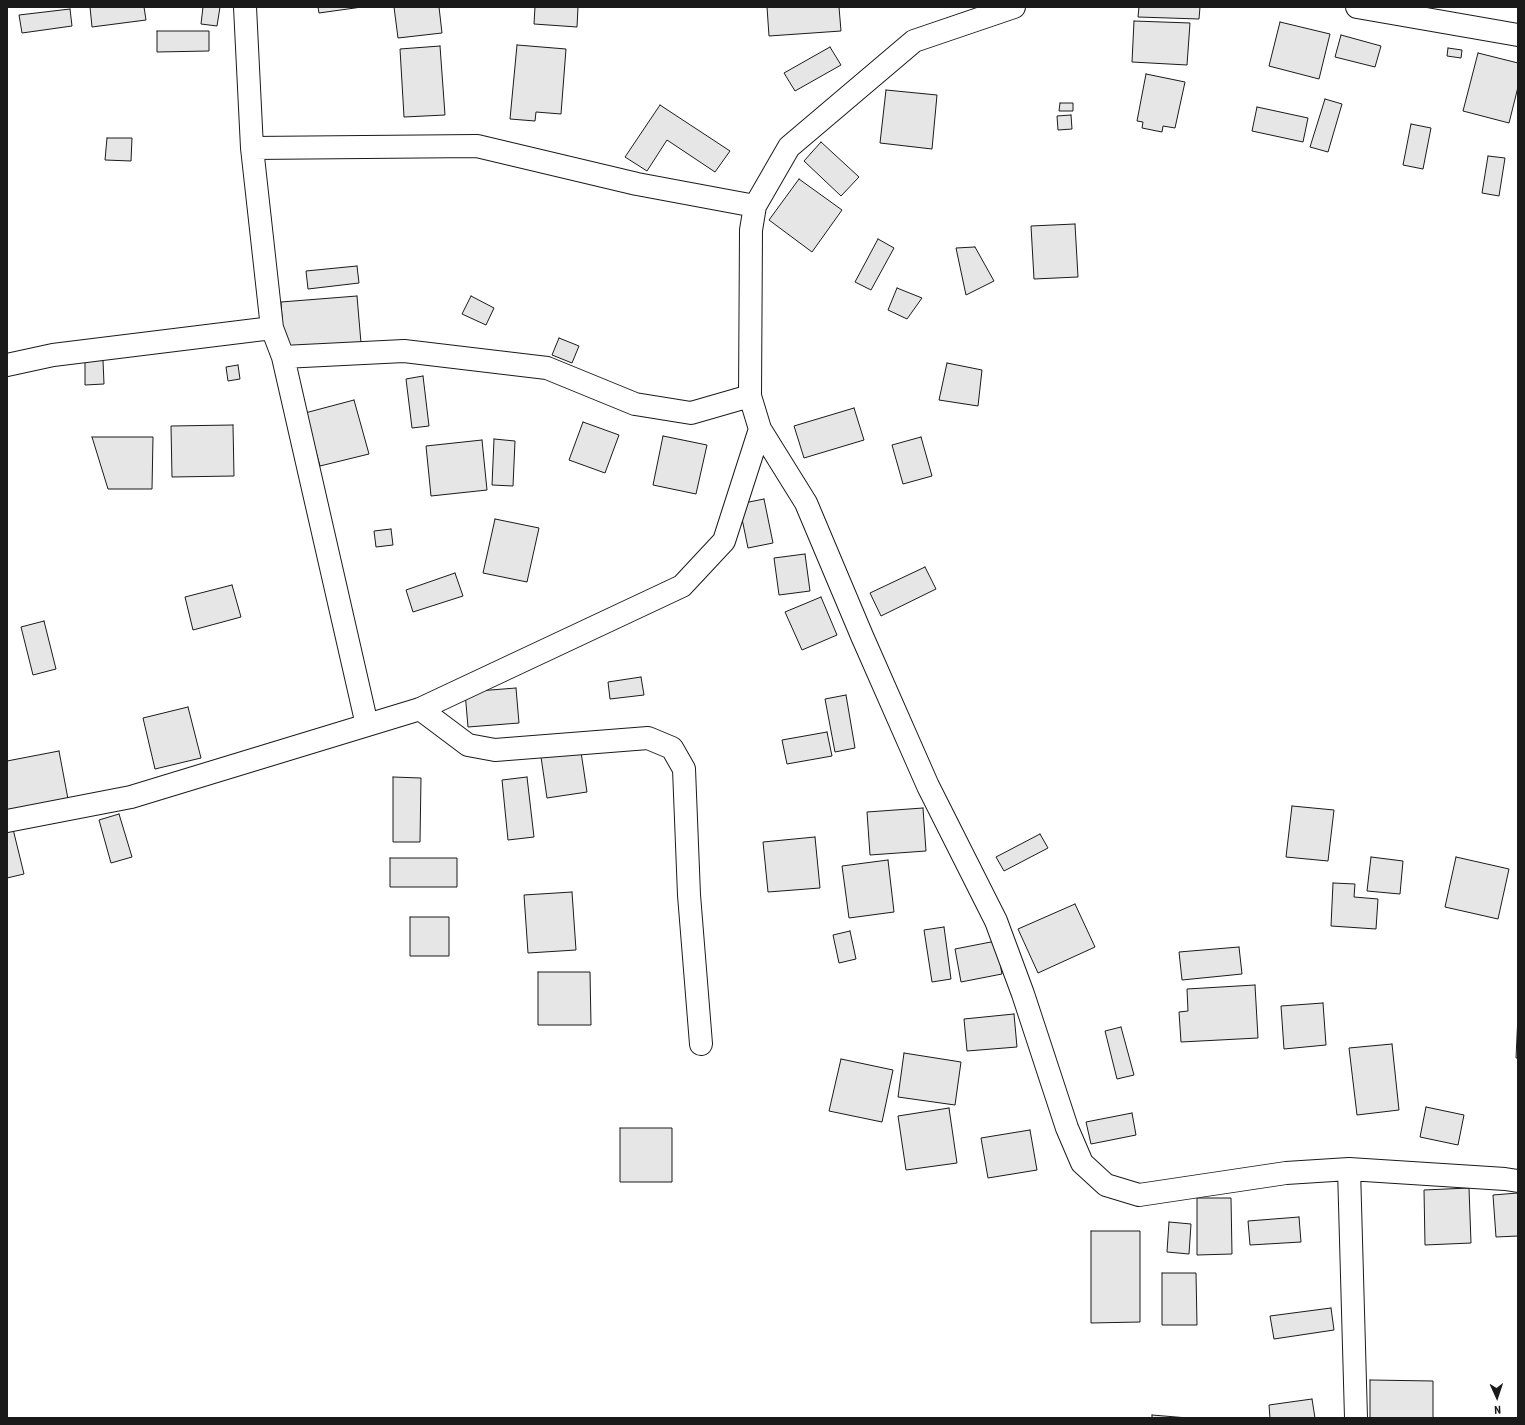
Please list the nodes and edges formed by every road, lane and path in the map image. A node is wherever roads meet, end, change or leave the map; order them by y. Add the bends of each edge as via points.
1 (245, 7) edge
2 (1014, 7) edge
3 (1357, 7) edge
4 (1518, 35) edge
5 (252, 148) junction
6 (755, 206) junction
7 (272, 328) junction
8 (283, 357) junction
9 (7, 365) edge
10 (750, 396) junction
11 (760, 429) junction
12 (420, 709) junction
13 (368, 725) junction
14 (7, 821) edge
15 (701, 1044) dead end
16 (1349, 1170) junction
17 (1518, 1181) edge
18 (1356, 1418) edge

1 - 5 street
2 - 6 street via 914,41 788,147
3 - 4 street
5 - 6 street via 477,146 637,184
5 - 7 street
6 - 10 street via 751,230
7 - 8 street
7 - 9 street via 53,355
8 - 10 street via 404,351 547,368 634,404 691,412
8 - 13 street
10 - 11 street
11 - 12 street via 724,541 682,586
11 - 16 street via 806,503 928,786 996,921 1067,1128 1082,1163 1106,1185 1139,1195 1286,1173
12 - 13 street
12 - 15 street via 468,745 495,750 648,738 672,748 684,769 689,895
13 - 14 street via 131,797
16 - 17 street
16 - 18 street

